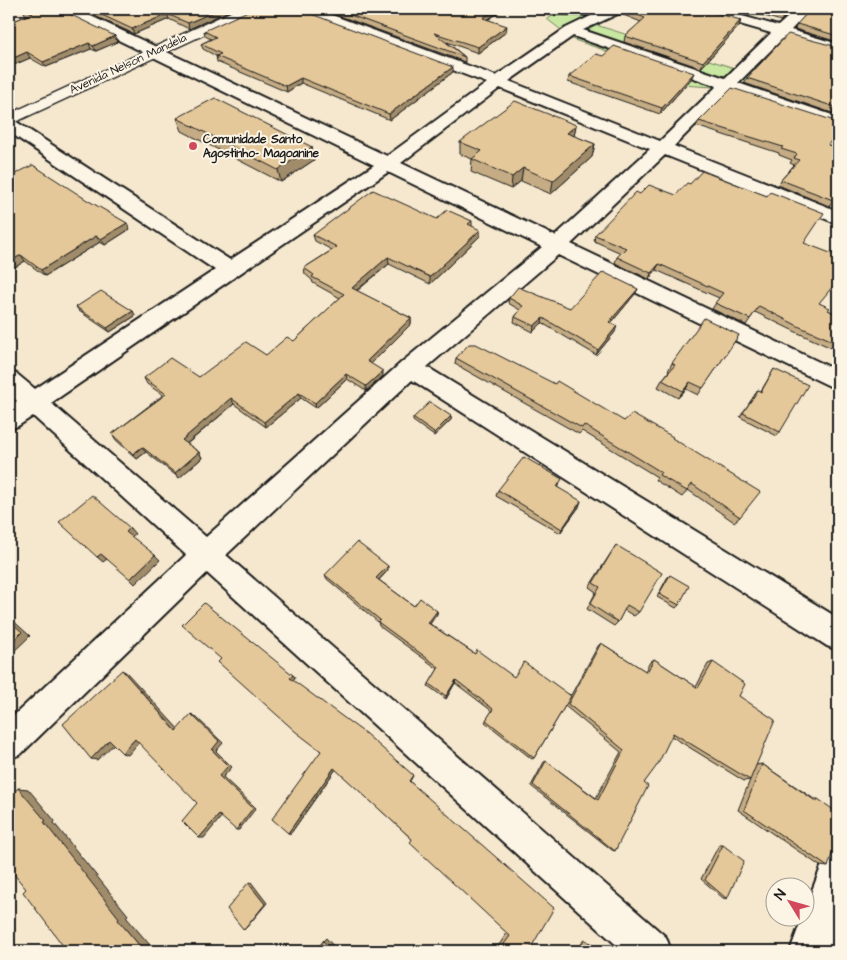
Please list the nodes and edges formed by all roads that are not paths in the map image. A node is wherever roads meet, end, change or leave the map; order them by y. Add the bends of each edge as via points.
1 (66, 9) edge
2 (248, 9) edge
3 (304, 9) edge
4 (541, 9) edge
5 (703, 9) edge
6 (804, 9) edge
7 (614, 10) edge
8 (579, 27) junction
9 (780, 32) junction
10 (838, 48) edge
11 (154, 51) junction
12 (498, 82) junction
13 (727, 84) junction
14 (9, 120) edge
15 (838, 122) edge
16 (9, 126) edge
17 (664, 147) junction
18 (389, 163) junction
19 (838, 218) edge
20 (556, 246) junction
21 (230, 270) junction
22 (410, 368) junction
23 (9, 380) edge
24 (838, 382) edge
25 (21, 410) edge
26 (206, 556) junction
27 (838, 635) edge
28 (9, 742) edge
29 (838, 870) edge
30 (652, 951) edge
31 (809, 951) edge

1 - 11 street
2 - 11 street, Avenida Nelson Mandela
3 - 12 street
4 - 7 street
4 - 8 street
5 - 9 street
6 - 9 street
7 - 8 street
8 - 12 street
8 - 13 street
9 - 10 street
9 - 13 street
11 - 14 street, Avenida Nelson Mandela
11 - 18 street
12 - 17 street
12 - 18 street
13 - 15 street
13 - 17 street
16 - 21 street
17 - 19 street
17 - 20 street
18 - 20 street
18 - 21 street
20 - 22 street
20 - 24 street
21 - 25 street
22 - 26 street
22 - 27 street
23 - 25 street
25 - 26 street
26 - 28 street
26 - 30 street
29 - 31 street

